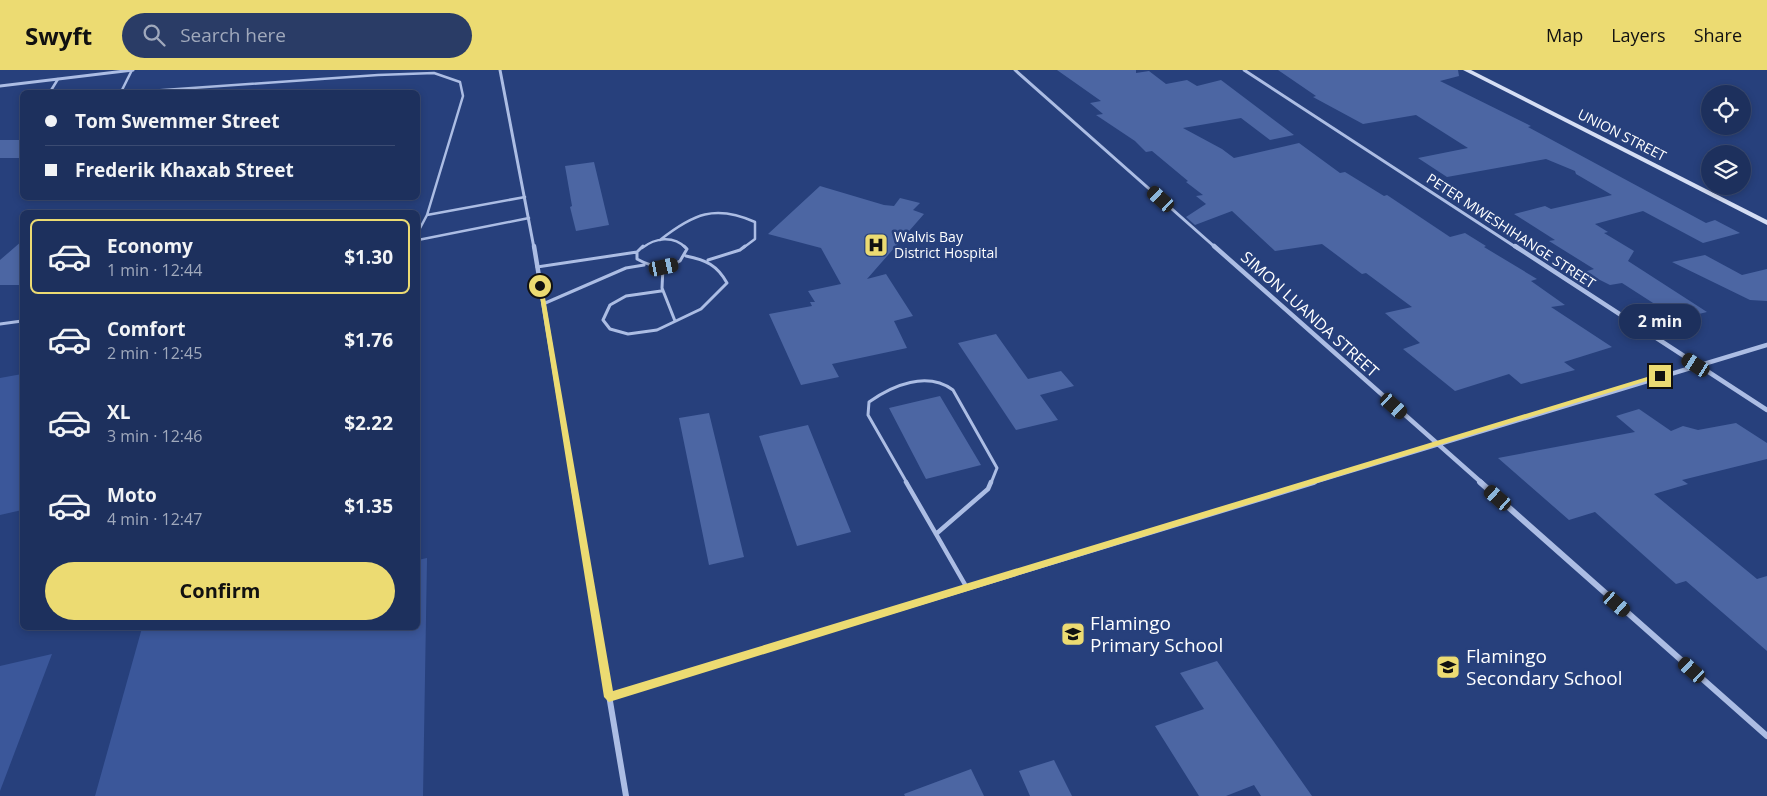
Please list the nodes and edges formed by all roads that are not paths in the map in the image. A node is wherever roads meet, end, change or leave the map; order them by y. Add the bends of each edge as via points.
1 (133, 70) edge
2 (500, 70) edge
3 (1015, 70) edge
4 (1244, 70) edge
5 (1466, 70) edge
6 (58, 79) junction
7 (0, 86) edge
8 (51, 90) edge
9 (122, 90) edge
10 (162, 90) edge
11 (525, 197) junction
12 (427, 215) junction
13 (529, 218) junction
14 (1767, 223) edge
15 (420, 228) edge
16 (420, 240) edge
17 (660, 240) junction
18 (637, 252) junction
19 (686, 256) junction
20 (708, 260) junction
21 (644, 265) junction
22 (537, 267) junction
23 (664, 267) junction
24 (661, 291) junction
25 (543, 304) junction
26 (20, 321) edge
27 (675, 322) junction
28 (0, 324) edge
29 (1767, 345) edge
30 (1696, 365) junction
31 (1767, 410) edge
32 (1438, 445) junction
33 (936, 534) junction
34 (967, 588) junction
35 (609, 697) junction
36 (1767, 736) edge
37 (626, 796) edge

1 - 6 street
1 - 9 lane
2 - 11 street
3 - 32 street, SIMON LUANDA STREET
4 - 30 street, PETER MWESHIHANGE STREET
5 - 14 main road, UNION STREET
6 - 7 street
6 - 8 lane
10 - 12 lane via 378,74 434,73 460,82 463,96
11 - 12 lane
11 - 13 street
12 - 15 lane
13 - 16 lane
13 - 22 street
17 - 18 lane via 642,246
17 - 19 lane via 682,243 687,249
17 - 20 lane via 678,224 714,212 740,214 755,222 755,239 740,250
18 - 21 lane via 637,259
18 - 22 lane
19 - 20 lane
19 - 23 lane
20 - 27 lane via 721,270 727,283 701,309
21 - 23 lane
21 - 25 lane via 626,268
22 - 25 street
23 - 24 lane
24 - 27 lane
24 - 27 lane via 626,296 610,305 603,320 610,329 628,334 657,330
25 - 35 street
26 - 28 lane
29 - 30 street
30 - 31 street, PETER MWESHIHANGE STREET
30 - 32 street
32 - 34 street
32 - 36 street, SIMON LUANDA STREET
33 - 33 lane via 868,415 869,402 886,389 924,380 942,382 953,390 997,468 988,489
33 - 34 lane
34 - 35 street
35 - 37 street

